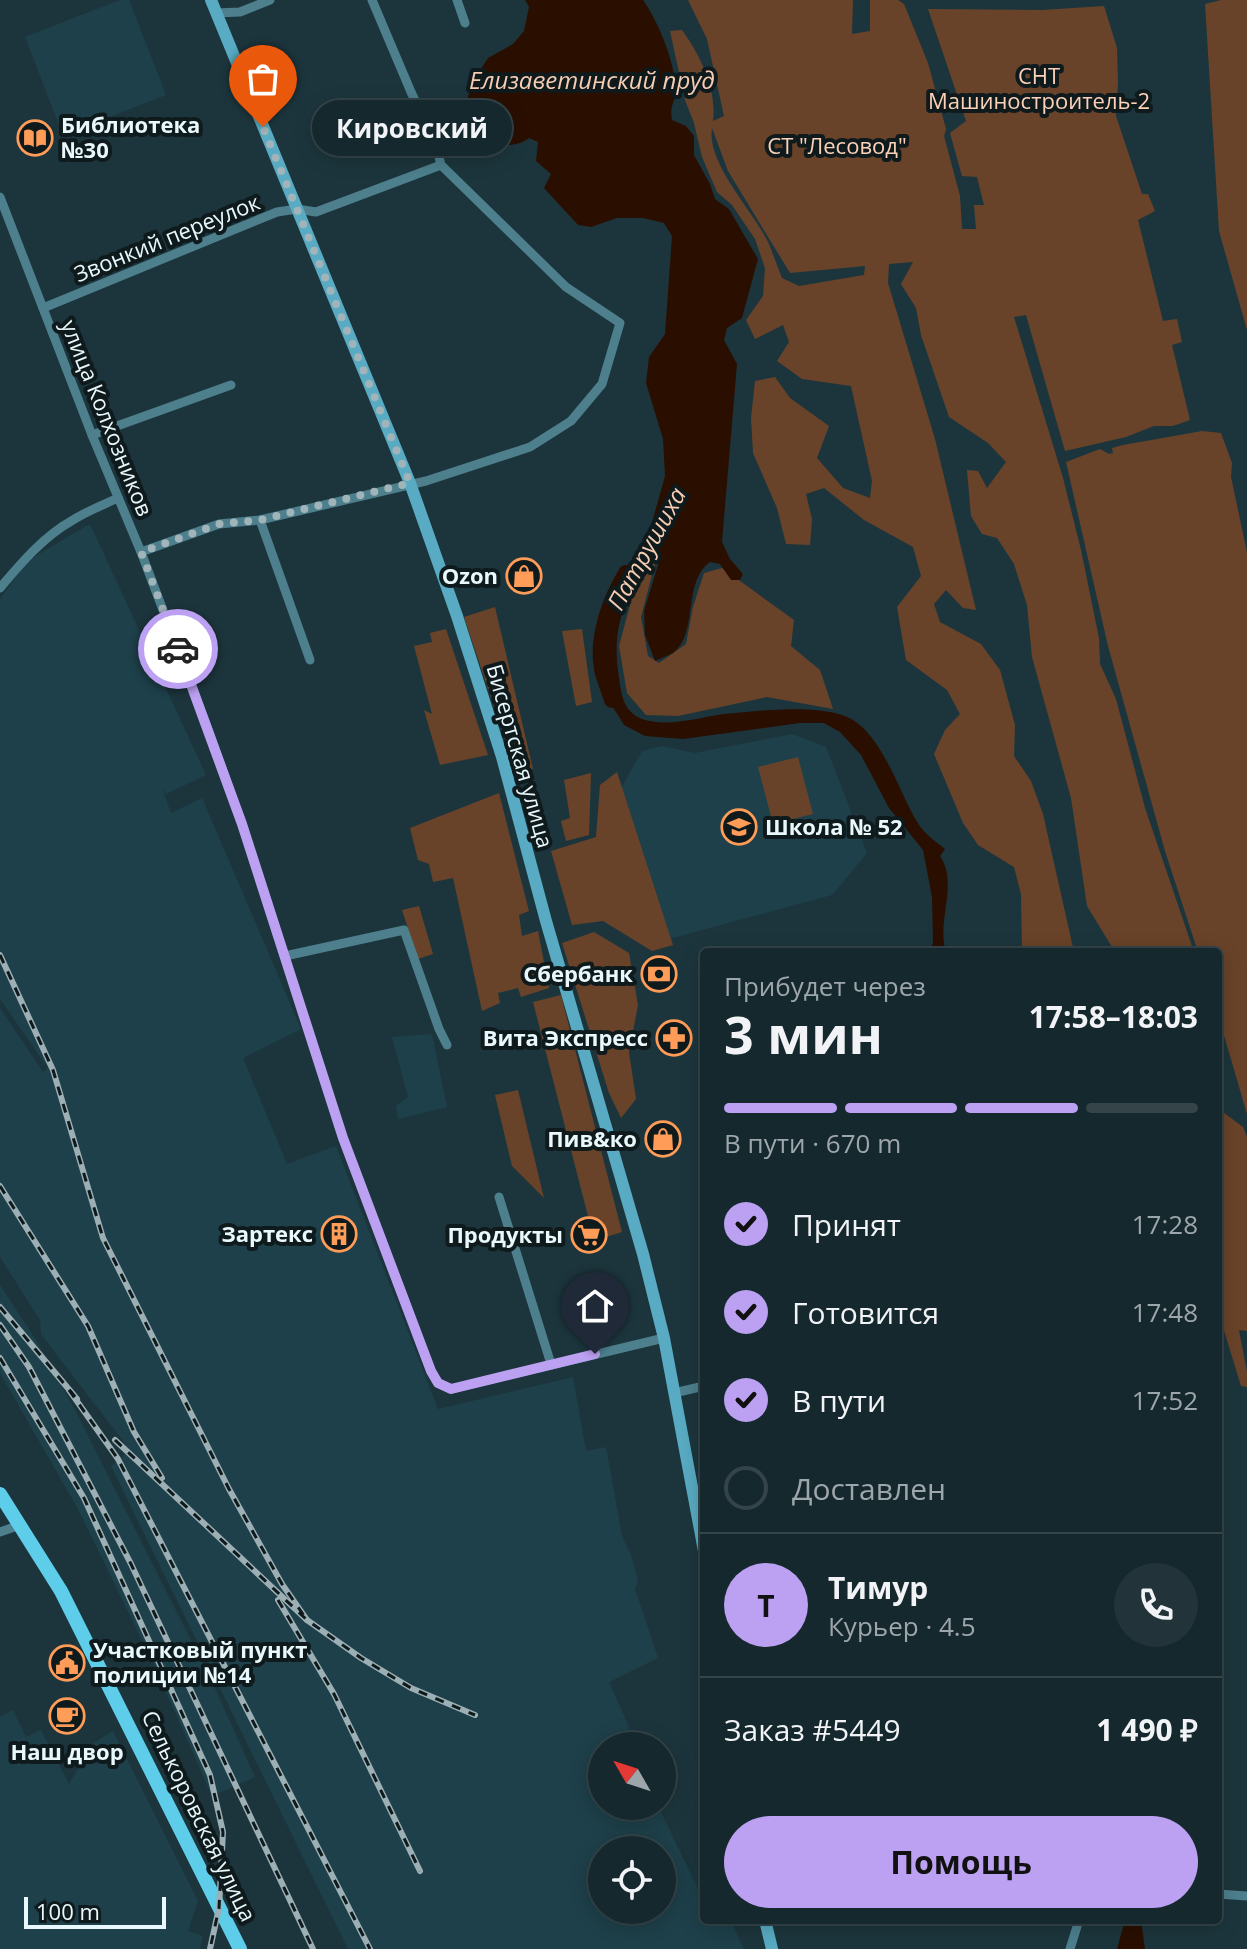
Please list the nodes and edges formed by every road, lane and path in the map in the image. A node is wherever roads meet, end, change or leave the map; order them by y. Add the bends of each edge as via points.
1 (211, 0) edge
2 (270, 0) edge
3 (372, 0) edge
4 (457, 0) edge
5 (216, 13) junction
6 (465, 23) dead end
7 (441, 165) junction
8 (0, 197) edge
9 (297, 209) junction
10 (43, 308) junction
11 (231, 385) dead end
12 (92, 435) junction
13 (410, 483) junction
14 (118, 498) junction
15 (260, 520) junction
16 (141, 552) junction
17 (0, 588) edge
18 (310, 660) dead end
19 (285, 956) junction
20 (447, 1045) dead end
21 (499, 1197) dead end
22 (664, 1338) junction
23 (551, 1364) junction
24 (700, 1387) edge
25 (674, 1393) junction
26 (0, 1494) edge
27 (20, 1525) junction
28 (700, 1530) edge
29 (0, 1532) edge
30 (1222, 1894) edge
31 (1247, 1896) edge
32 (766, 1924) edge
33 (1078, 1924) edge
34 (240, 1949) edge
35 (772, 1949) edge
36 (1070, 1949) edge

1 - 5 main road, Бисертская улица
2 - 5 street via 240,12
3 - 7 street
4 - 6 street
5 - 9 main road, Бисертская улица
7 - 9 street, Звонкий переулок via 316,212
7 - 13 street via 566,287 620,323 602,384 571,421 530,447
8 - 10 street, улица Колхозников
9 - 10 street, Звонкий переулок via 277,212
9 - 13 main road, Бисертская улица
10 - 12 street, улица Колхозников
11 - 12 street
12 - 14 street, улица Колхозников
13 - 15 street
13 - 22 main road, Бисертская улица via 502,757
14 - 16 street, улица Колхозников
14 - 17 street via 50,536
15 - 16 street via 219,524
15 - 18 street
16 - 19 street, улица Колхозников
19 - 20 street via 404,930
19 - 23 street, улица Колхозников via 343,1138 438,1383 451,1389
21 - 23 street
22 - 23 street, улица Колхозников
22 - 25 main road, Бисертская улица
24 - 25 street
25 - 28 main road, Бисертская улица
26 - 27 main road, Селькоровская улица
27 - 29 street
27 - 34 main road, Селькоровская улица via 61,1591
30 - 31 street
32 - 35 main road
33 - 36 street

